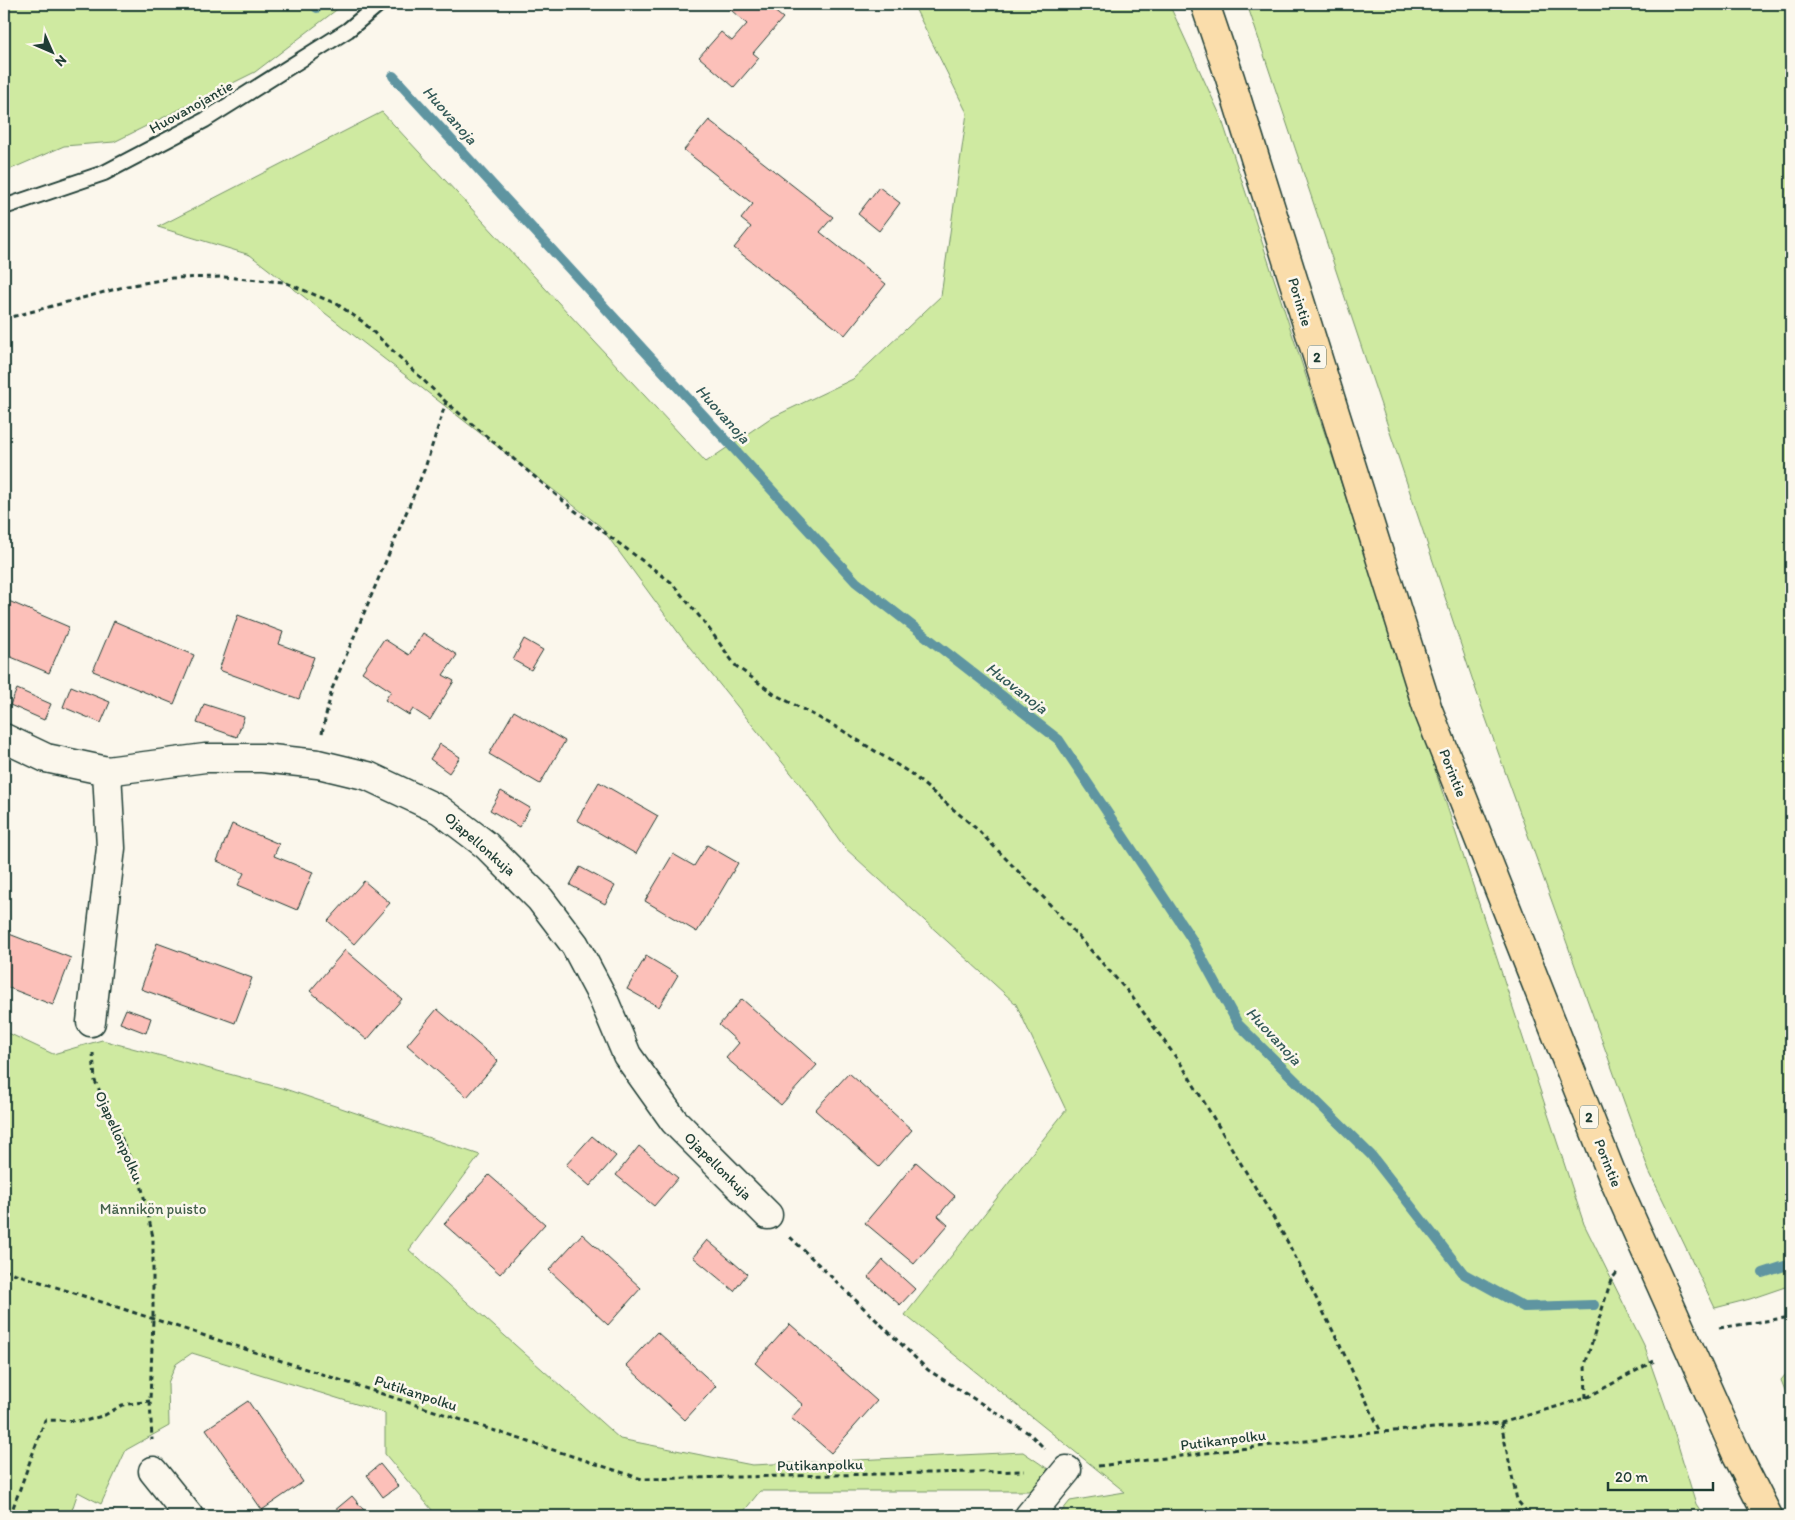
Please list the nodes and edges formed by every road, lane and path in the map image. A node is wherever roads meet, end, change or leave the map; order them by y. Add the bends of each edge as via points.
1 (379, 4) edge
2 (1205, 4) edge
3 (4, 207) edge
4 (4, 319) edge
5 (446, 402) junction
6 (4, 738) edge
7 (318, 764) junction
8 (107, 771) junction
9 (91, 1022) joint
10 (768, 1215) joint
11 (4, 1270) edge
12 (1611, 1280) dead end
13 (1791, 1317) edge
14 (153, 1319) junction
15 (1719, 1328) dead end
16 (1654, 1360) dead end
17 (1586, 1398) junction
18 (150, 1401) junction
19 (1501, 1423) junction
20 (1382, 1432) junction
21 (1067, 1470) junction
22 (153, 1471) joint
23 (10, 1516) edge
24 (189, 1516) edge
25 (1029, 1516) edge
26 (1530, 1516) edge
27 (1768, 1516) edge

1 - 3 lane, Huovanojantie via 348,30 205,120 104,173
2 - 27 highway, Porintie / 2 via 1428,710 1614,1180 1737,1455
4 - 5 path via 126,286 172,278 224,277 284,282 337,304 363,322
5 - 7 path via 425,468 332,689
5 - 20 path via 574,510 672,582 736,666 774,694 840,729 910,773 978,830 1044,898 1130,994 1183,1067 1285,1237
6 - 8 street, Ojapellonkuja via 46,758
7 - 8 street, Ojapellonkuja via 262,758 205,758
7 - 10 street, Ojapellonkuja via 368,776 440,810 486,845 540,899 575,945 602,996 627,1056 674,1121
8 - 9 street via 111,848
9 - 14 path, Ojapellonpolku via 95,1081 141,1184 153,1237
10 - 21 path via 928,1370 1030,1434
11 - 14 path, Putikanpolku
12 - 17 path via 1585,1365
13 - 15 path
14 - 18 path, Ojapellonpolku
14 - 21 path, Putikanpolku via 642,1479
16 - 17 path, Putikanpolku
17 - 19 path, Putikanpolku
18 - 22 path, Ojapellonpolku
18 - 23 path via 122,1405 85,1421 46,1420
19 - 20 path, Putikanpolku
19 - 26 path via 1518,1500
20 - 21 path, Putikanpolku
21 - 25 street
22 - 24 street

